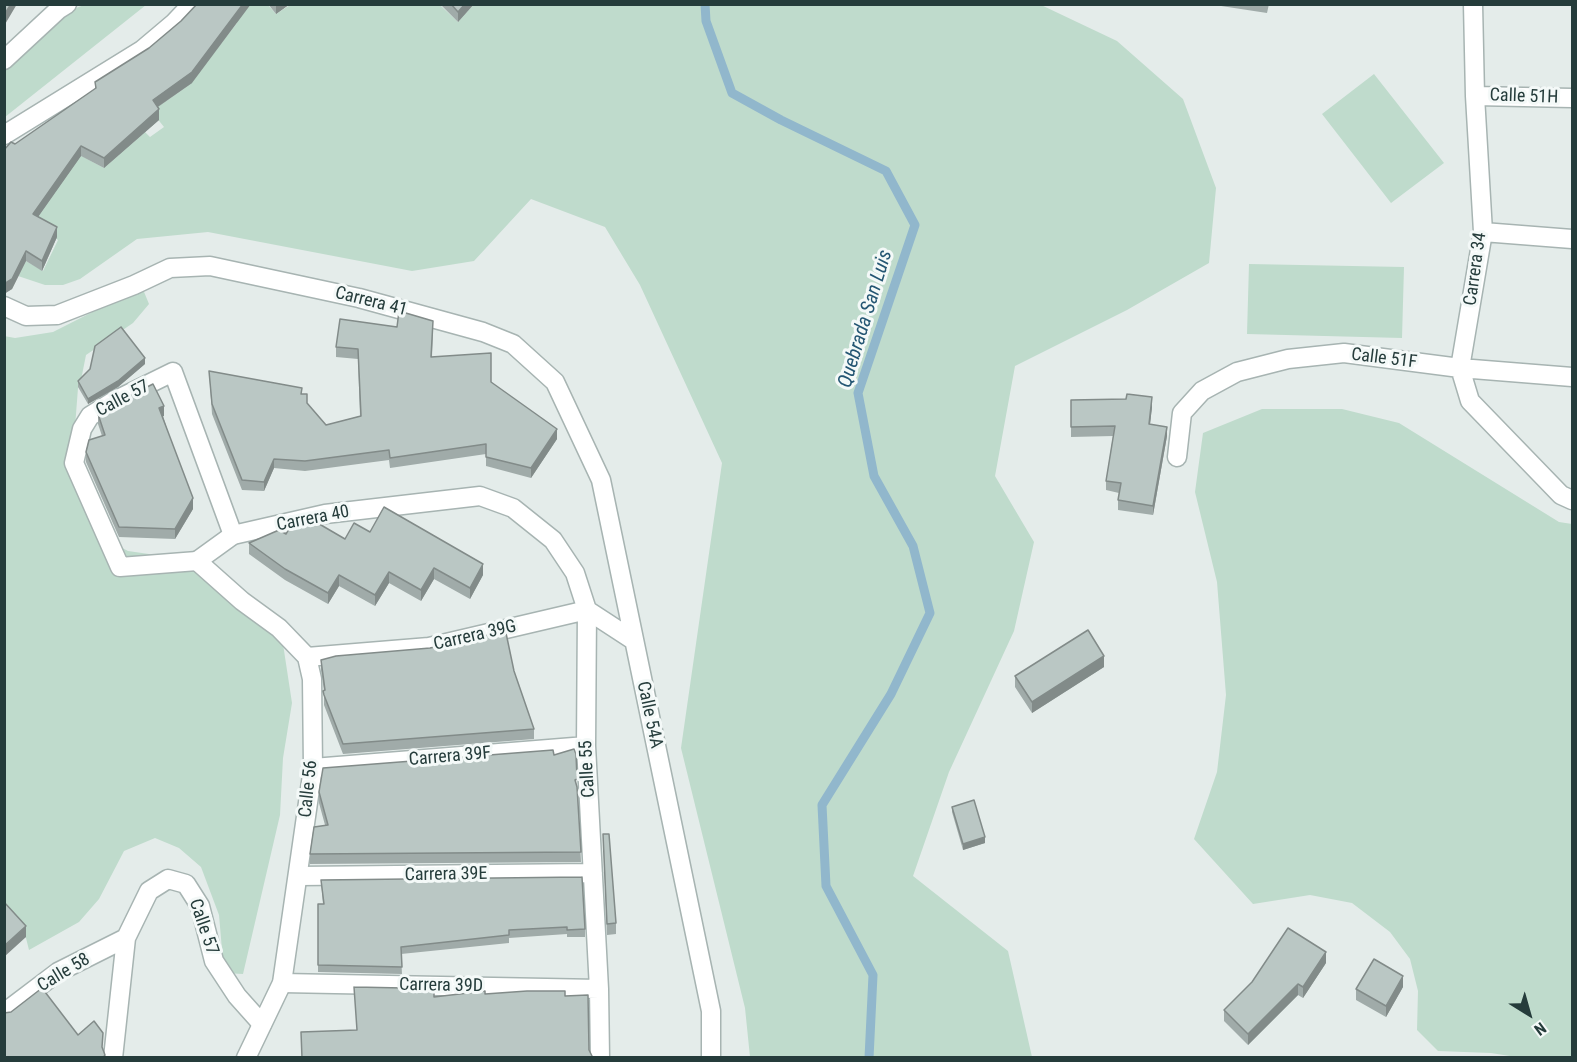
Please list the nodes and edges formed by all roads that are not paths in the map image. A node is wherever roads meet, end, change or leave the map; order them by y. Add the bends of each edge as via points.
1 (192, 4) edge
2 (1473, 4) edge
3 (59, 6) edge
4 (4, 60) edge
5 (1475, 96) junction
6 (1572, 98) edge
7 (4, 135) edge
8 (1483, 232) junction
9 (1572, 238) edge
10 (4, 306) edge
11 (1460, 368) junction
12 (1572, 376) edge
13 (555, 381) joint
14 (1177, 457) dead end
15 (1567, 497) edge
16 (513, 508) joint
17 (233, 535) junction
18 (197, 561) junction
19 (587, 610) junction
20 (633, 640) junction
21 (307, 657) junction
22 (586, 746) junction
23 (313, 768) junction
24 (593, 873) junction
25 (299, 876) junction
26 (126, 938) junction
27 (282, 983) junction
28 (599, 989) junction
29 (4, 1013) edge
30 (262, 1024) junction
31 (112, 1058) edge
32 (246, 1058) edge
33 (600, 1058) edge
34 (711, 1058) edge

1 - 7 street via 142,50
2 - 5 street, Carrera 34
3 - 4 street
5 - 6 street, Calle 51H
5 - 8 street, Carrera 34
8 - 9 street
8 - 11 street, Carrera 34
10 - 13 street, Carrera 41 via 26,316 57,315 170,268 210,266 359,298 483,332 513,344
11 - 12 street, Calle 51F
11 - 14 street, Calle 51F via 1344,353 1288,359 1237,372 1202,391 1182,413
11 - 15 street, Carrera 34 via 1470,401
13 - 20 street, Calle 54A via 601,480
16 - 17 street, Carrera 40 via 480,496 325,514
16 - 19 street, Calle 55 via 553,540 575,573
17 - 18 street, Carrera 40
17 - 18 street, Calle 57 via 173,372 90,416 82,429 74,463 120,567
18 - 21 street via 279,628
19 - 20 street
19 - 21 street, Carrera 39G via 429,647
19 - 22 street, Calle 55
20 - 34 street, Calle 54A via 711,1011
21 - 23 street, Calle 56 via 312,679
22 - 23 street, Carrera 39F
22 - 24 street, Calle 55
23 - 25 street, Calle 56
24 - 25 street, Carrera 39E
24 - 28 street, Calle 55
25 - 27 street, Calle 56
26 - 29 street, Calle 58 via 58,972
26 - 30 street, Calle 57 via 149,891 168,879 186,884 200,906 214,961
26 - 31 street, Calle 57
27 - 28 street, Carrera 39D
27 - 30 street, Calle 56
28 - 33 street, Calle 55
30 - 32 street, Calle 56

